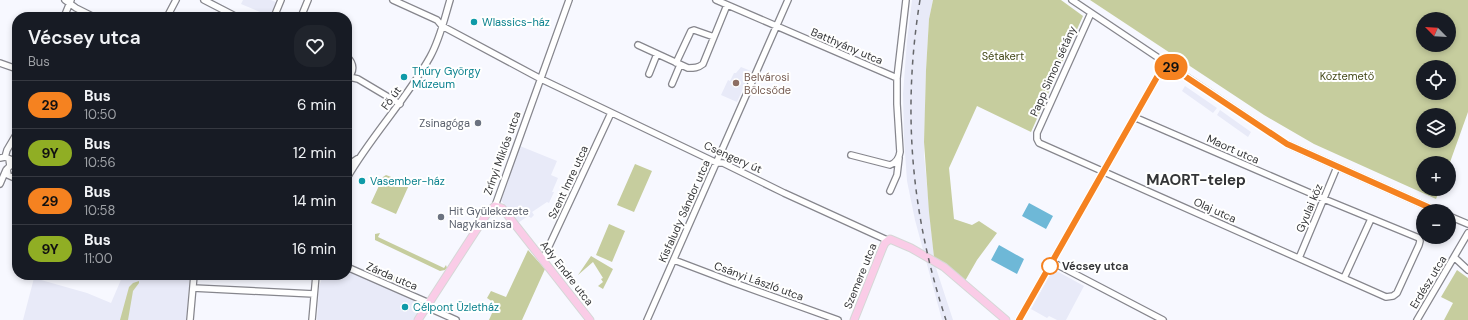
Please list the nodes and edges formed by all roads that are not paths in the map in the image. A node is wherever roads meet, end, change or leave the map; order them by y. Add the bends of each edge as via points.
1 (176, 0) edge
2 (204, 0) edge
3 (281, 0) edge
4 (308, 0) edge
5 (393, 0) edge
6 (450, 0) edge
7 (569, 0) edge
8 (716, 0) edge
9 (788, 0) edge
10 (906, 0) edge
11 (1072, 0) edge
12 (69, 1) edge
13 (727, 5) junction
14 (66, 12) edge
15 (86, 12) edge
16 (170, 12) edge
17 (227, 12) edge
18 (276, 12) edge
19 (303, 12) edge
20 (1091, 13) junction
21 (442, 26) junction
22 (777, 26) junction
23 (714, 37) junction
24 (638, 45) dead end
25 (657, 54) junction
26 (0, 63) edge
27 (352, 63) edge
28 (1165, 63) junction
29 (678, 64) junction
30 (12, 67) edge
31 (352, 73) edge
32 (649, 74) dead end
33 (352, 78) edge
34 (897, 78) junction
35 (541, 80) junction
36 (672, 84) dead end
37 (400, 104) junction
38 (610, 113) junction
39 (1134, 117) junction
40 (1037, 139) joint
41 (12, 142) edge
42 (850, 155) dead end
43 (360, 157) junction
44 (899, 158) junction
45 (352, 163) edge
46 (717, 163) junction
47 (5, 165) edge
48 (1337, 167) junction
49 (352, 169) edge
50 (1103, 172) junction
51 (12, 177) edge
52 (0, 183) edge
53 (890, 191) dead end
54 (1324, 199) junction
55 (1421, 204) edge
56 (495, 206) junction
57 (1370, 219) junction
58 (1456, 219) edge
59 (1468, 224) edge
60 (1468, 232) edge
61 (887, 240) junction
62 (1454, 257) junction
63 (1299, 258) junction
64 (543, 259) junction
65 (674, 260) junction
66 (1052, 262) junction
67 (352, 269) edge
68 (1468, 270) edge
69 (1344, 278) junction
70 (194, 280) edge
71 (315, 280) edge
72 (193, 288) junction
73 (314, 294) junction
74 (428, 305) junction
75 (190, 320) edge
76 (312, 320) edge
77 (418, 320) edge
78 (456, 320) edge
79 (590, 320) edge
80 (647, 320) edge
81 (838, 320) edge
82 (854, 320) edge
83 (1006, 320) edge
84 (1019, 320) edge
85 (1163, 320) edge
86 (1417, 320) edge

1 - 16 street
2 - 17 street
3 - 18 street
4 - 19 street
5 - 21 street, Csengery út via 438,20
6 - 21 street, Fő út
7 - 35 street, Zrínyi Miklós utca
8 - 13 street, Batthyány utca
9 - 22 street, Kisfaludy Sándor utca
10 - 34 street
11 - 20 street
12 - 14 street
12 - 15 street
13 - 22 street, Batthyány utca
13 - 23 street
20 - 28 street
20 - 40 street, Papp Simon sétány via 1037,133
21 - 35 street, Csengery út
21 - 37 street, Fő út via 430,57
22 - 34 street, Batthyány utca
22 - 46 street, Kisfaludy Sándor utca
23 - 29 street via 703,64 692,68
23 - 29 street via 691,31
24 - 25 street
25 - 29 street
25 - 32 street
26 - 30 street
27 - 31 street
28 - 39 street
28 - 48 street via 1287,144
29 - 36 street
33 - 37 street via 358,79
34 - 44 street
35 - 38 street, Csengery út
35 - 56 street, Zrínyi Miklós utca
37 - 43 street, Fő út
38 - 46 street, Csengery út
38 - 64 street, Szent Imre utca
39 - 50 street
39 - 54 street, Maort utca
40 - 50 street, Olaj utca via 1041,144
41 - 47 street via 7,150
42 - 44 street via 890,165
43 - 45 street
43 - 49 street, Fő út
44 - 53 street
46 - 61 street, Csengery út via 723,163
46 - 65 street, Kisfaludy Sándor utca
47 - 51 street via 8,175
47 - 52 street
48 - 54 street, Gyulai köz
48 - 55 street
50 - 63 street, Olaj utca
50 - 66 street
54 - 57 street, Olaj utca
54 - 63 street, Gyulai köz
56 - 64 main road, Ady Endre utca via 502,208
56 - 74 main road, Zrínyi Miklós utca via 488,212
57 - 69 street
57 - 69 street, Olaj utca via 1418,238 1419,245 1396,295 1386,297
58 - 59 street
60 - 62 street, Erdész utca
61 - 82 main road, Szemere utca
61 - 83 main road, Csengery út via 911,248 944,267
62 - 68 street
62 - 86 street, Erdész utca
63 - 69 street, Olaj utca
64 - 79 main road, Ady Endre utca
65 - 80 street, Kisfaludy Sándor utca
65 - 81 street, Csányi László utca
66 - 84 street
66 - 85 street
67 - 74 street, Zárda utca
70 - 72 street
71 - 73 street
72 - 73 street
72 - 75 street
73 - 76 street
74 - 77 main road, Zrínyi Miklós utca
74 - 78 street, Zárda utca

